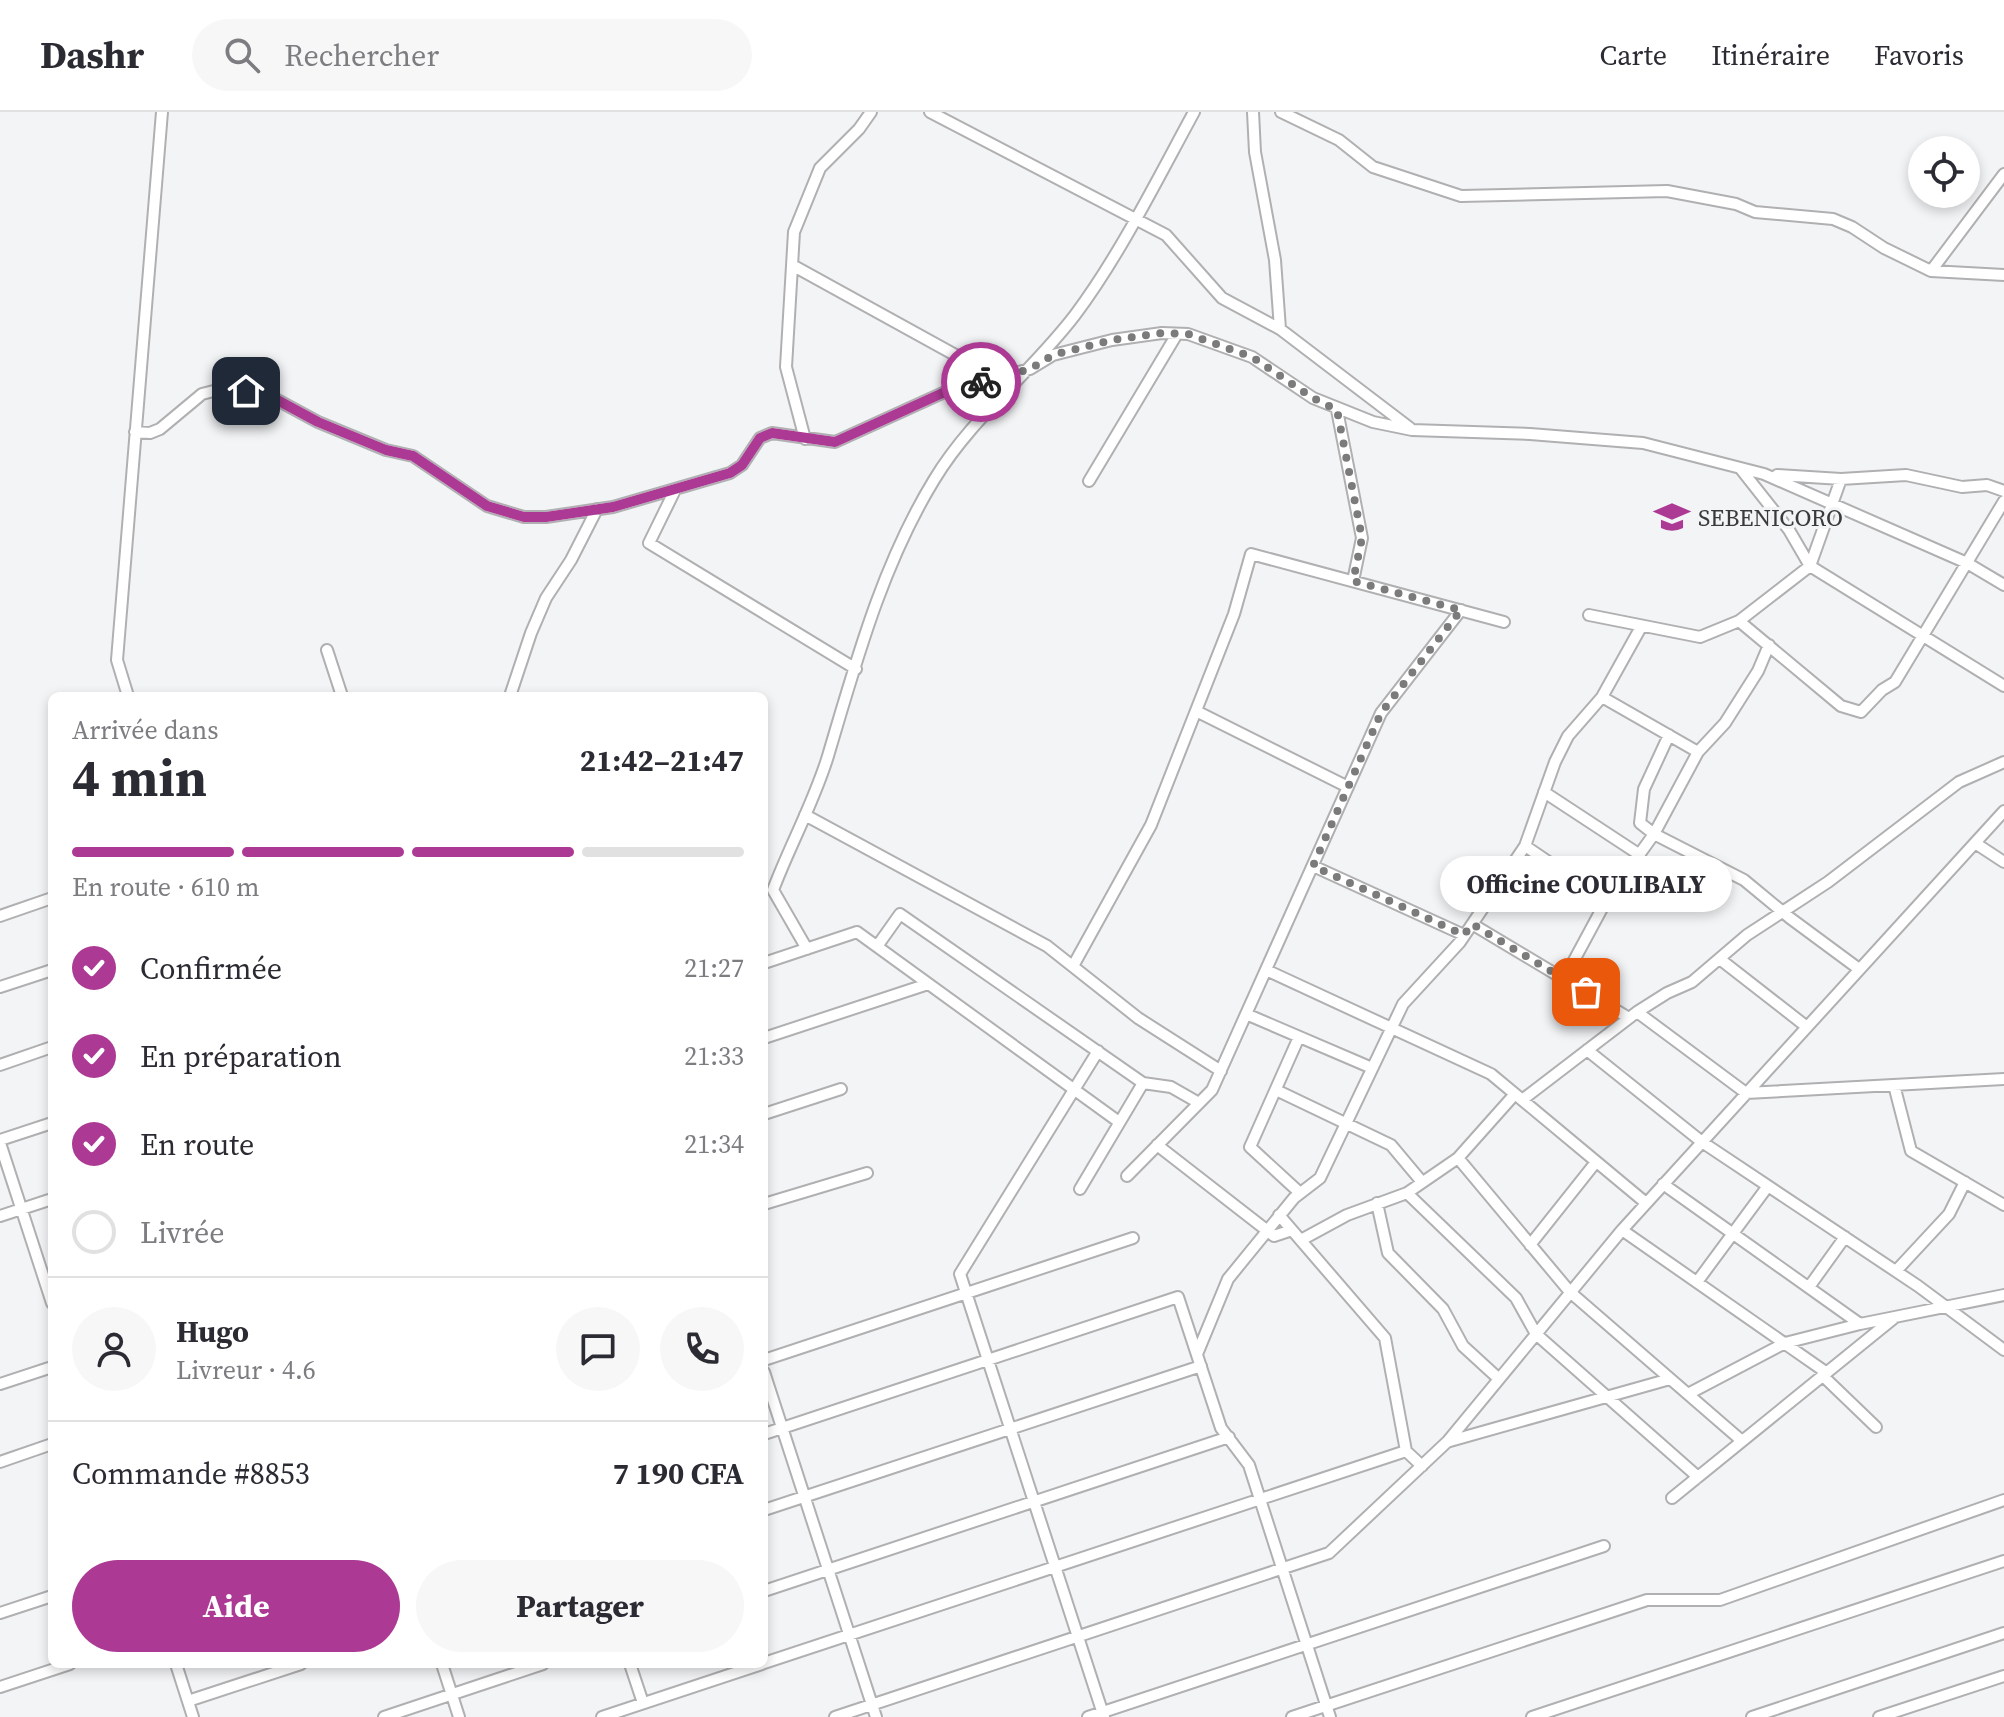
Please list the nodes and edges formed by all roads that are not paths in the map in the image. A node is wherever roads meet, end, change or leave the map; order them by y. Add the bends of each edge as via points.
1 (162, 112) edge
2 (871, 112) edge
3 (930, 112) edge
4 (1194, 112) edge
5 (1253, 112) edge
6 (1281, 112) edge
7 (2004, 174) edge
8 (1135, 219) junction
9 (792, 265) junction
10 (1931, 271) junction
11 (2004, 275) edge
12 (1280, 329) junction
13 (1177, 334) junction
14 (1030, 369) junction
15 (997, 378) junction
16 (1337, 410) junction
17 (1412, 430) junction
18 (135, 432) junction
19 (805, 439) junction
20 (1740, 468) junction
21 (1764, 474) junction
22 (1841, 479) junction
23 (1089, 481) dead end
24 (675, 490) junction
25 (2004, 491) edge
26 (2004, 501) edge
27 (1833, 503) junction
28 (597, 509) junction
29 (1967, 563) junction
30 (1810, 566) junction
31 (1353, 581) junction
32 (2004, 585) edge
33 (1461, 610) junction
34 (1589, 615) dead end
35 (1739, 621) junction
36 (1504, 622) dead end
37 (1641, 627) junction
38 (1922, 636) junction
39 (1769, 645) junction
40 (327, 650) dead end
41 (856, 669) junction
42 (2003, 684) edge
43 (127, 692) edge
44 (341, 692) edge
45 (511, 692) edge
46 (1602, 697) junction
47 (1196, 711) junction
48 (1669, 735) junction
49 (1698, 752) junction
50 (2004, 762) edge
51 (1348, 787) junction
52 (1544, 792) junction
53 (2004, 811) edge
54 (805, 815) junction
55 (1654, 834) junction
56 (1975, 843) junction
57 (1525, 846) junction
58 (1640, 855) junction
59 (2004, 862) edge
60 (1313, 866) junction
61 (776, 883) junction
62 (768, 886) edge
63 (48, 899) edge
64 (1606, 901) junction
65 (1782, 911) junction
66 (0, 916) edge
67 (1472, 924) junction
68 (1464, 935) junction
69 (878, 945) junction
70 (807, 949) junction
71 (1721, 960) junction
72 (768, 962) edge
73 (1073, 966) junction
74 (1859, 969) junction
75 (1266, 970) junction
76 (48, 971) edge
77 (1564, 979) junction
78 (928, 984) junction
79 (0, 987) edge
80 (1246, 1014) junction
81 (1633, 1015) junction
82 (1807, 1027) junction
83 (1391, 1028) junction
84 (768, 1037) edge
85 (1299, 1037) junction
86 (48, 1048) edge
87 (1587, 1050) junction
88 (1098, 1051) junction
89 (0, 1065) edge
90 (1372, 1068) junction
91 (1221, 1071) junction
92 (2004, 1079) edge
93 (1143, 1083) junction
94 (1894, 1085) junction
95 (841, 1089) dead end
96 (1074, 1089) junction
97 (1276, 1090) junction
98 (1746, 1093) junction
99 (1518, 1097) junction
100 (1199, 1103) junction
101 (768, 1113) edge
102 (1119, 1122) junction
103 (48, 1124) edge
104 (1346, 1124) junction
105 (0, 1142) edge
106 (1702, 1142) junction
107 (1157, 1145) junction
108 (1458, 1158) junction
109 (1596, 1162) junction
110 (867, 1173) dead end
111 (1127, 1176) dead end
112 (1422, 1182) junction
113 (1965, 1182) junction
114 (1663, 1184) junction
115 (1768, 1186) junction
116 (1080, 1189) dead end
117 (1300, 1193) junction
118 (1407, 1193) junction
119 (48, 1200) edge
120 (768, 1203) edge
121 (1377, 1203) junction
122 (1646, 1203) junction
123 (2004, 1205) edge
124 (21, 1209) junction
125 (1279, 1215) junction
126 (0, 1216) edge
127 (1266, 1230) junction
128 (1292, 1230) junction
129 (1622, 1230) junction
130 (1733, 1233) junction
131 (1845, 1237) junction
132 (1133, 1238) dead end
133 (1301, 1240) junction
134 (1530, 1245) junction
135 (1896, 1271) junction
136 (1697, 1282) junction
137 (1809, 1287) junction
138 (48, 1291) edge
139 (1570, 1292) junction
140 (967, 1293) junction
141 (2004, 1295) edge
142 (1946, 1307) junction
143 (1897, 1316) junction
144 (1860, 1324) junction
145 (1536, 1334) junction
146 (1785, 1343) junction
147 (2004, 1350) edge
148 (1197, 1354) junction
149 (768, 1359) edge
150 (988, 1360) junction
151 (1201, 1366) junction
152 (48, 1368) edge
153 (1825, 1374) junction
154 (1499, 1379) junction
155 (1670, 1379) junction
156 (0, 1384) edge
157 (768, 1384) edge
158 (1688, 1394) junction
159 (1608, 1397) junction
160 (1876, 1427) dead end
161 (782, 1428) junction
162 (1010, 1429) junction
163 (768, 1433) edge
164 (1229, 1437) junction
165 (1448, 1441) junction
166 (1742, 1441) junction
167 (48, 1445) edge
168 (1406, 1451) junction
169 (0, 1462) edge
170 (1422, 1466) junction
171 (1698, 1477) junction
172 (805, 1497) junction
173 (1672, 1498) dead end
174 (1260, 1499) junction
175 (2004, 1500) edge
176 (1034, 1501) junction
177 (768, 1509) edge
178 (1604, 1546) dead end
179 (2004, 1561) edge
180 (1055, 1567) junction
181 (828, 1569) junction
182 (1282, 1569) junction
183 (768, 1590) edge
184 (48, 1597) edge
185 (0, 1613) edge
186 (2004, 1633) edge
187 (849, 1635) junction
188 (1078, 1636) junction
189 (1307, 1645) junction
190 (768, 1662) edge
191 (58, 1668) edge
192 (177, 1668) edge
193 (289, 1668) edge
194 (443, 1668) edge
195 (531, 1668) edge
196 (631, 1668) edge
197 (751, 1668) edge
198 (2004, 1676) edge
199 (0, 1687) edge
200 (452, 1694) junction
201 (188, 1701) junction
202 (643, 1703) junction
203 (872, 1705) junction
204 (1328, 1711) edge
205 (1103, 1715) edge
206 (193, 1717) edge
207 (384, 1717) edge
208 (459, 1717) edge
209 (602, 1717) edge
210 (835, 1717) edge
211 (876, 1717) edge
212 (1088, 1717) edge
213 (1292, 1717) edge
214 (1532, 1717) edge
215 (1752, 1717) edge
216 (1879, 1717) edge

1 - 18 street
2 - 9 street via 820,168 794,232
3 - 8 street
4 - 8 street
5 - 12 street
6 - 10 street via 1339,140 1373,167 1461,196 1667,191 1755,212 1833,219
7 - 10 street
8 - 12 street via 1166,235 1222,298
8 - 14 street via 1076,314
9 - 15 street
9 - 19 street via 786,367
10 - 11 street
12 - 17 street
13 - 14 street via 1112,340 1053,355
13 - 16 street via 1252,357
13 - 23 street
14 - 15 street
14 - 41 street via 982,414 934,480 893,561
15 - 19 street via 947,391 835,442
16 - 17 street
16 - 31 street via 1362,538
17 - 20 street via 1643,443
18 - 28 street via 160,429 202,394 225,388 268,395 318,422 413,456 501,512 546,517
18 - 43 street via 117,660
19 - 24 street via 772,433 760,438 730,473
20 - 21 street
20 - 30 street
21 - 22 street
21 - 27 street
22 - 25 street via 1906,475
22 - 27 street
24 - 28 street
24 - 41 street via 649,543
26 - 29 street
27 - 29 street
27 - 30 street
28 - 45 street via 546,598
29 - 32 street
29 - 38 street
30 - 35 street
30 - 38 street
31 - 33 street
31 - 47 street via 1251,554
33 - 36 street
33 - 51 street via 1381,713
34 - 37 street
35 - 37 street via 1700,637
35 - 39 street
37 - 46 street
38 - 39 street via 1895,682 1861,712 1841,706
38 - 42 street
39 - 49 street via 1725,723
40 - 44 street
41 - 54 street
46 - 48 street
46 - 52 street via 1568,736
47 - 51 street
47 - 73 street via 1151,825
48 - 49 street
48 - 55 street via 1644,789 1640,823
49 - 55 street
50 - 65 street via 1959,782
51 - 60 street
52 - 57 street
52 - 58 street
53 - 56 street
54 - 61 street
54 - 73 street via 1047,946
55 - 58 street
55 - 65 street via 1731,871
56 - 59 street
56 - 74 street
57 - 64 street
57 - 67 street
58 - 64 street
60 - 68 street
60 - 75 street
61 - 62 street
61 - 70 street via 773,890
63 - 66 street
64 - 77 street
65 - 71 street
65 - 74 street
67 - 68 street
67 - 77 street
68 - 83 street via 1403,1004
69 - 70 street via 857,932
69 - 78 street
69 - 88 street via 900,914
70 - 72 street
71 - 81 street
71 - 82 street
73 - 91 street via 1138,1018
74 - 82 street
75 - 80 street
75 - 83 street
76 - 79 street
77 - 81 street
78 - 84 street
78 - 96 street
80 - 85 street
80 - 91 street
81 - 87 street
81 - 98 street
82 - 98 street
83 - 90 street
83 - 99 street via 1491,1074
85 - 90 street
85 - 97 street
86 - 89 street
87 - 99 street
87 - 106 street
88 - 93 street
88 - 96 street
90 - 104 street
91 - 100 street
92 - 94 street
93 - 100 street via 1171,1087
93 - 102 street
94 - 98 street
94 - 113 street via 1911,1151
95 - 101 street
96 - 102 street
96 - 140 street via 960,1274
97 - 104 street
97 - 117 street via 1250,1147
98 - 106 street
99 - 108 street
99 - 109 street
100 - 107 street
102 - 116 street
103 - 105 street
104 - 112 street via 1391,1145
104 - 117 street via 1320,1178
105 - 124 street
106 - 114 street
106 - 115 street
107 - 111 street
107 - 127 street
108 - 112 street
108 - 134 street
109 - 122 street
109 - 134 street
110 - 120 street
112 - 118 street
113 - 123 street
113 - 135 street via 1949,1214
114 - 122 street
114 - 130 street
115 - 130 street
115 - 131 street
117 - 125 street
118 - 121 street
118 - 145 street via 1516,1298
119 - 124 street
121 - 133 street
121 - 154 street via 1388,1253 1443,1309 1463,1346
122 - 129 street
124 - 126 street
124 - 138 street
125 - 127 street
125 - 128 street
127 - 128 street via 1274,1236
127 - 148 street via 1228,1279
128 - 133 street
129 - 136 street
129 - 139 street
130 - 136 street
130 - 137 street
131 - 135 street
131 - 137 street
132 - 140 street
133 - 168 street via 1385,1338
134 - 139 street
135 - 142 street
136 - 146 street
137 - 144 street
139 - 145 street
139 - 155 street
140 - 149 street
140 - 150 street
141 - 142 street
142 - 143 street
142 - 147 street
143 - 144 street
143 - 153 street
144 - 146 street
145 - 154 street
145 - 159 street
146 - 153 street
146 - 158 street
148 - 150 street via 1178,1297
148 - 151 street
150 - 161 street
150 - 162 street
151 - 162 street
151 - 164 street via 1221,1428
152 - 156 street
153 - 160 street
153 - 166 street
154 - 165 street
155 - 158 street
155 - 159 street
157 - 161 street
158 - 166 street
159 - 165 street
159 - 171 street
161 - 163 street
161 - 172 street
162 - 172 street
162 - 176 street
164 - 174 street via 1249,1465
164 - 176 street
165 - 170 street
166 - 171 street
167 - 169 street
168 - 170 street
168 - 174 street
170 - 182 street via 1329,1553
171 - 173 street
172 - 177 street
172 - 181 street
174 - 180 street
174 - 182 street
175 - 204 street via 1720,1600 1647,1600
176 - 180 street
176 - 181 street
178 - 189 street
179 - 214 street
180 - 187 street
180 - 188 street
181 - 183 street
181 - 187 street
182 - 188 street
182 - 189 street
184 - 185 street
186 - 215 street
187 - 190 street
187 - 203 street
188 - 203 street
188 - 205 street
189 - 204 street
189 - 205 street
191 - 199 street
192 - 201 street
193 - 201 street
194 - 200 street
195 - 200 street
196 - 202 street
197 - 202 street
198 - 216 street
200 - 207 street
200 - 208 street
201 - 206 street
202 - 209 street
203 - 210 street
203 - 211 street
204 - 213 street
205 - 212 street

